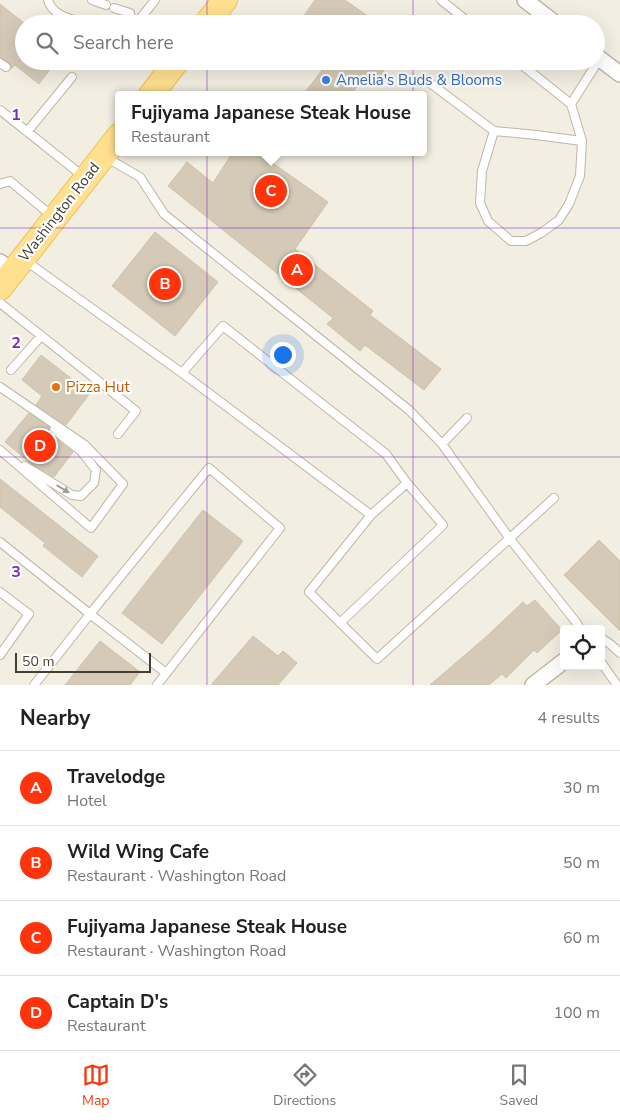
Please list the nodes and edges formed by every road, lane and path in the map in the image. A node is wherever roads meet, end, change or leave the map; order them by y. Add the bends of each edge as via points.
1 (48, 0) edge
2 (92, 0) edge
3 (155, 0) edge
4 (225, 0) edge
5 (441, 0) edge
6 (525, 0) edge
7 (58, 15) edge
8 (130, 15) edge
9 (143, 15) edge
10 (213, 15) edge
11 (460, 15) edge
12 (544, 15) edge
13 (605, 62) edge
14 (168, 70) edge
15 (528, 70) edge
16 (591, 70) edge
17 (620, 74) edge
18 (72, 77) dead end
19 (426, 80) dead end
20 (153, 91) edge
21 (571, 104) junction
22 (0, 110) edge
23 (494, 131) junction
24 (27, 132) junction
25 (115, 140) edge
26 (582, 141) junction
27 (103, 155) junction
28 (85, 178) junction
29 (0, 184) edge
30 (54, 218) junction
31 (9, 270) edge
32 (0, 303) edge
33 (41, 336) junction
34 (11, 370) dead end
35 (182, 373) junction
36 (0, 387) edge
37 (467, 418) dead end
38 (48, 420) junction
39 (118, 434) dead end
40 (442, 444) junction
41 (3, 452) edge
42 (407, 483) junction
43 (554, 498) dead end
44 (371, 515) junction
45 (510, 539) junction
46 (0, 542) edge
47 (0, 592) edge
48 (90, 614) junction
49 (340, 622) junction
50 (578, 625) edge
51 (605, 641) edge
52 (620, 653) edge
53 (0, 655) edge
54 (560, 664) edge
55 (605, 668) edge
56 (166, 673) junction
57 (34, 685) edge
58 (157, 685) edge
59 (533, 685) edge
60 (617, 685) edge

1 - 7 lane
2 - 8 lane
3 - 9 lane
4 - 10 main road
5 - 11 lane
6 - 12 street
13 - 17 street
14 - 20 main road
15 - 21 lane
16 - 21 lane
18 - 24 lane
19 - 23 lane
21 - 26 lane
22 - 24 lane
23 - 26 lane
23 - 26 lane via 482,171 480,203 488,221 511,241 526,241 559,220 580,176
24 - 28 lane
25 - 27 main road, Washington Road
27 - 28 main road, Washington Road
27 - 40 lane via 140,177 164,214 409,410
28 - 30 main road, Washington Road
29 - 30 lane via 10,181
30 - 31 main road, Washington Road
31 - 35 lane
32 - 33 lane
33 - 34 lane
33 - 39 lane via 136,411
35 - 42 lane via 223,326 386,454
35 - 44 lane
36 - 38 lane
37 - 40 lane
41 -> 38 lane via 72,495 81,496 94,483 96,470 81,451 54,430
38 - 41 lane via 85,445 123,484 91,528
40 - 45 lane
42 - 44 lane
42 - 49 lane via 443,525
43 - 45 lane
44 - 49 lane via 309,592
45 - 49 lane via 377,660
45 - 50 lane
46 - 48 lane
47 - 53 lane via 30,614
48 - 56 lane
48 - 56 lane via 209,468 280,528
48 - 57 lane
51 - 52 lane
54 - 59 street
55 - 60 lane
56 - 58 lane

